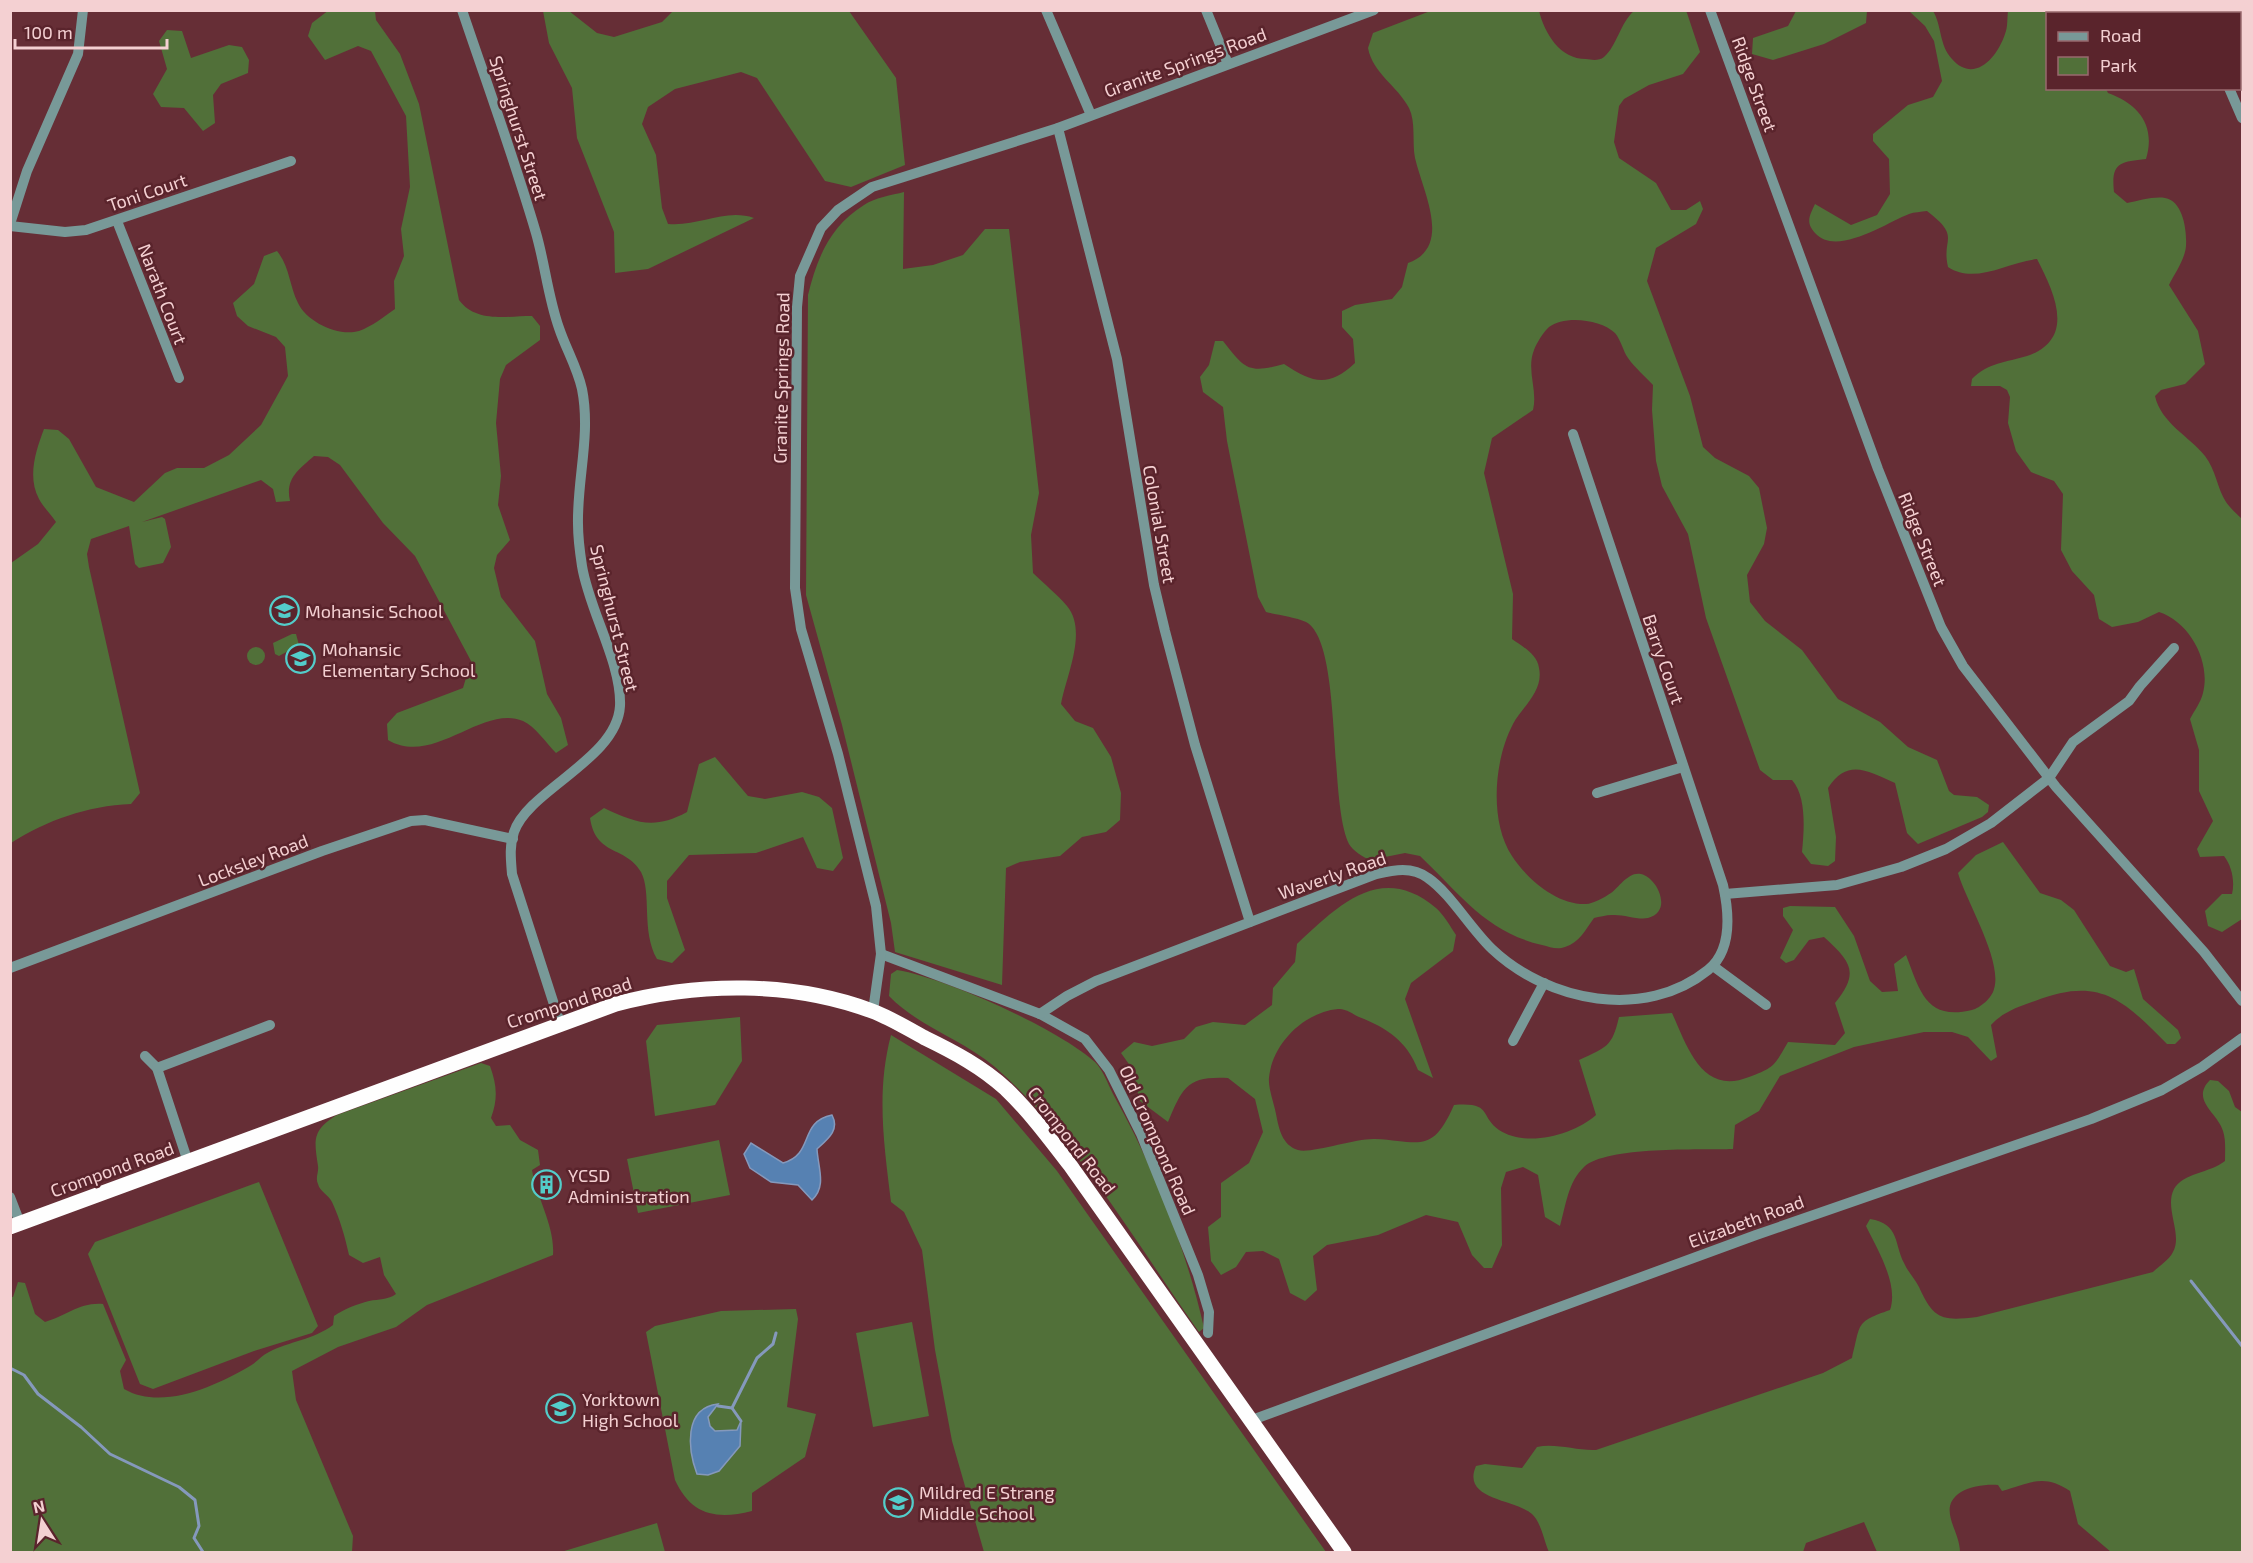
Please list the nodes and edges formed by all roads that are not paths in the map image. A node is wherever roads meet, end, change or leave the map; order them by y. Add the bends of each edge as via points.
1 (83, 10) edge
2 (462, 10) edge
3 (1046, 10) edge
4 (1206, 10) edge
5 (1374, 10) edge
6 (1710, 10) edge
7 (1228, 64) junction
8 (2230, 90) edge
9 (1091, 115) junction
10 (2242, 118) edge
11 (1058, 128) junction
12 (291, 161) dead end
13 (117, 221) junction
14 (10, 225) edge
15 (179, 378) dead end
16 (1573, 434) dead end
17 (2174, 648) dead end
18 (1683, 767) junction
19 (2049, 778) junction
20 (1597, 793) dead end
21 (513, 839) junction
22 (1725, 894) junction
23 (1250, 922) junction
24 (881, 954) junction
25 (1713, 966) junction
26 (10, 968) edge
27 (1544, 983) junction
28 (2242, 1001) edge
29 (1766, 1005) dead end
30 (873, 1011) junction
31 (1040, 1014) junction
32 (560, 1023) junction
33 (270, 1025) dead end
34 (2242, 1038) edge
35 (1513, 1041) dead end
36 (145, 1056) dead end
37 (157, 1068) junction
38 (188, 1162) junction
39 (10, 1197) edge
40 (15, 1225) edge
41 (1208, 1333) dead end
42 (1252, 1420) junction
43 (1344, 1552) edge

1 - 14 street via 78,54 27,171
2 - 21 street, Springhurst Street via 536,234 559,328 582,391 586,431 578,524 581,557 614,671 620,707 615,726 604,741 521,819
3 - 9 street
4 - 7 street
5 - 7 street, Granite Springs Road
6 - 19 street, Ridge Street via 1878,469 1941,627 1963,666
7 - 9 street, Granite Springs Road
8 - 10 street
9 - 11 street, Granite Springs Road
11 - 23 street, Colonial Street via 1117,359 1159,608 1195,745
11 - 24 street, Granite Springs Road via 872,187 838,210 821,228 800,276 795,365 797,609 876,906
12 - 13 street, Toni Court
13 - 14 street, Toni Court via 65,232
13 - 15 street, Narath Court
16 - 18 street, Barry Court
17 - 19 street via 2129,701 2073,742
18 - 20 street
18 - 22 street, Barry Court
19 - 22 street via 1991,823 1946,849 1901,867 1837,885
19 - 28 street, Ridge Street via 2204,952
21 - 26 street, Locksley Road via 411,820
21 - 32 street, Springhurst Street via 512,874
22 - 25 street, Waverly Road via 1728,926 1723,949
23 - 27 street, Waverly Road via 1376,874 1408,869 1429,878 1493,949
23 - 31 street, Waverly Road via 1096,981
24 - 30 street, Granite Springs Road
24 - 31 street, Old Crompond Road
25 - 27 street, Waverly Road via 1696,980 1651,997 1586,997
25 - 29 street
27 - 35 street
30 - 32 highway, Crompond Road via 799,993 708,988 638,998
30 - 42 highway, Crompond Road via 951,1050 1005,1088 1025,1108 1071,1165
31 - 41 street, Old Crompond Road via 1085,1039 1118,1086 1198,1275 1209,1312
32 - 38 highway, Crompond Road
33 - 37 street
34 - 42 street, Elizabeth Road via 2162,1090 2093,1118 1756,1235
36 - 37 street
37 - 38 street
38 - 40 highway, Crompond Road
39 - 40 street
42 - 43 highway, Crompond Road

